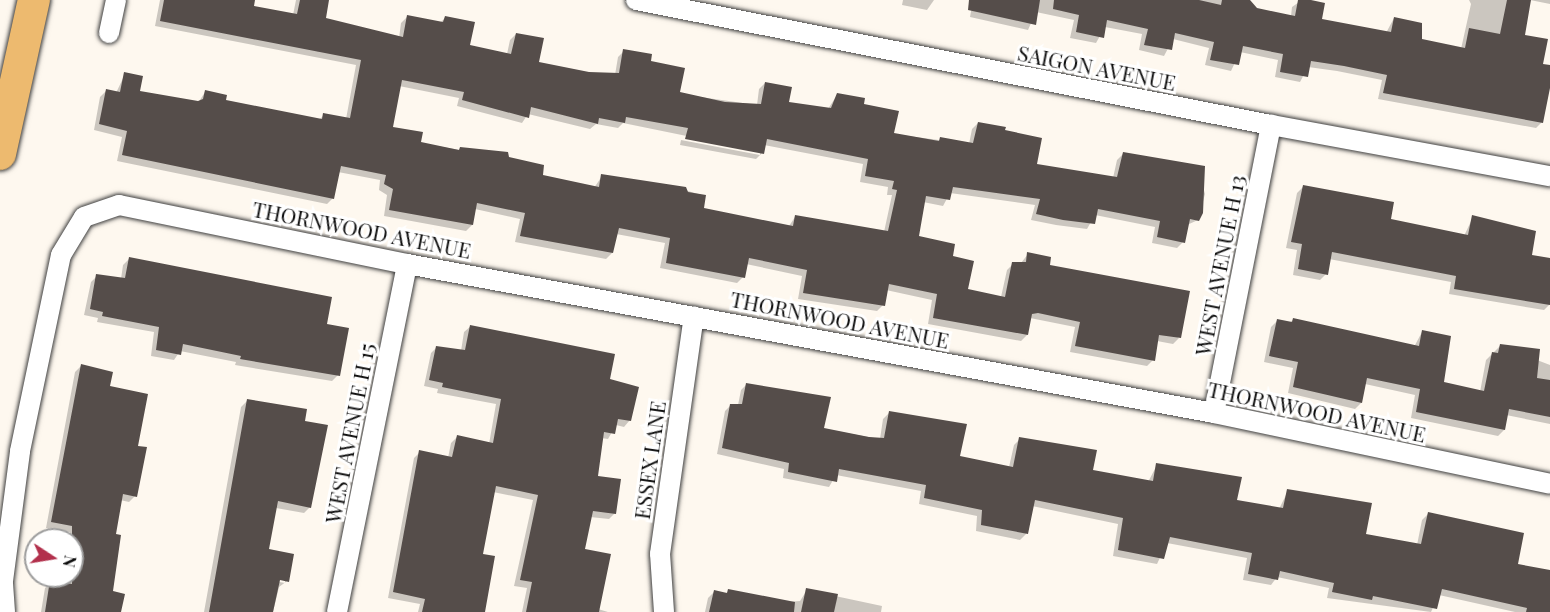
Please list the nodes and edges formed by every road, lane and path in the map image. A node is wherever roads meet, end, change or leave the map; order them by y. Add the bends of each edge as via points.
1 (34, 0) edge
2 (116, 0) edge
3 (636, 0) edge
4 (109, 33) dead end
5 (1271, 125) junction
6 (0, 154) edge
7 (1550, 176) edge
8 (407, 264) junction
9 (694, 316) junction
10 (1214, 413) junction
11 (1550, 484) edge
12 (5, 612) edge
13 (337, 612) edge
14 (664, 612) edge

1 - 6 main road
2 - 4 street
3 - 5 street, SAIGON AVENUE
5 - 7 street, SAIGON AVENUE
5 - 10 street, WEST AVENUE H 13
8 - 9 street, THORNWOOD AVENUE
8 - 12 street, THORNWOOD AVENUE via 120,205 84,217 61,255 20,451 3,581
8 - 13 street, WEST AVENUE H 15
9 - 10 street, THORNWOOD AVENUE
9 - 14 street, ESSEX LANE via 660,554
10 - 11 street, THORNWOOD AVENUE

